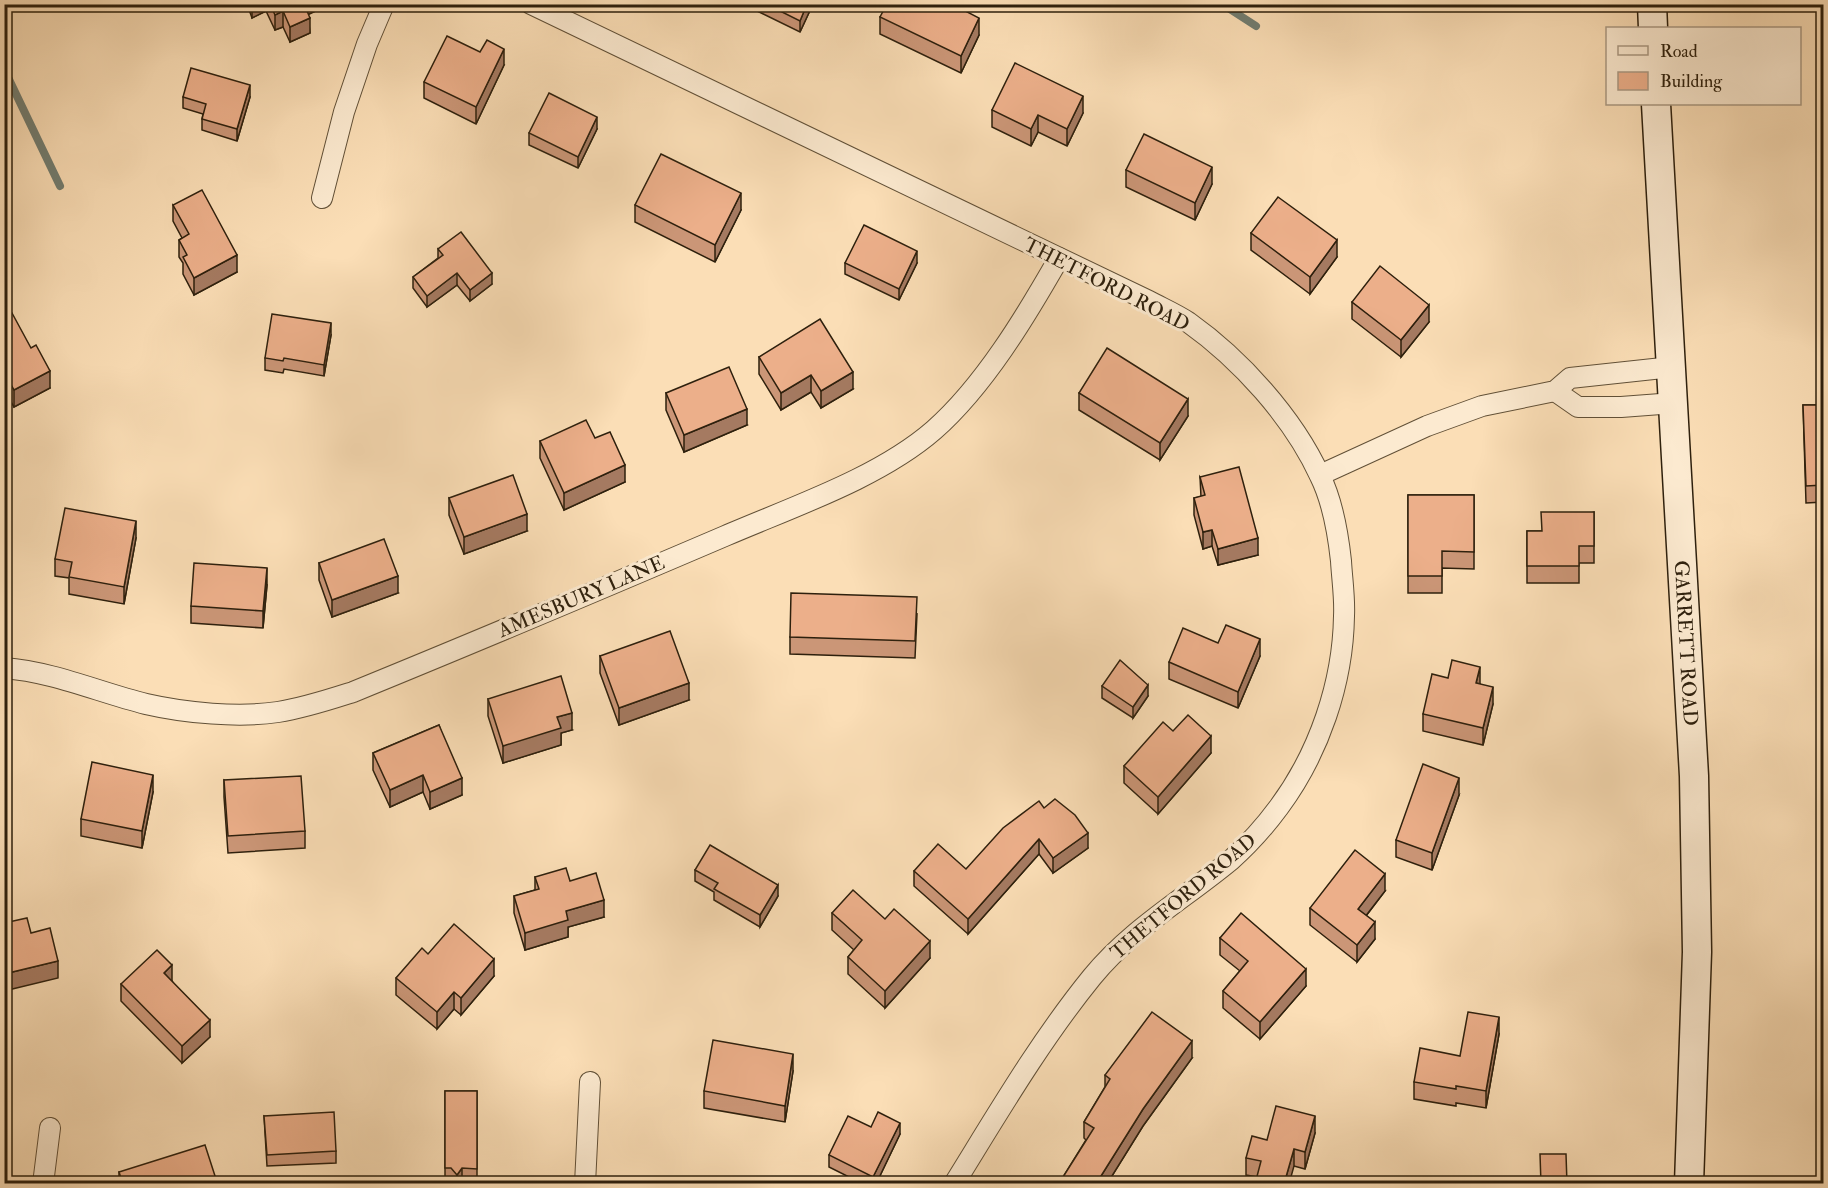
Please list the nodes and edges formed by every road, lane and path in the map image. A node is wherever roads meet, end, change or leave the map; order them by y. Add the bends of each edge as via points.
1 (384, 4) edge
2 (531, 4) edge
3 (1652, 4) edge
4 (1653, 27) edge
5 (1656, 105) edge
6 (322, 198) dead end
7 (1059, 258) junction
8 (1672, 367) junction
9 (1555, 391) junction
10 (1674, 403) junction
11 (1320, 475) junction
12 (4, 668) edge
13 (591, 1082) dead end
14 (50, 1128) dead end
15 (43, 1184) edge
16 (585, 1184) edge
17 (954, 1184) edge
18 (1689, 1184) edge

1 - 6 street via 344,112
2 - 7 street, THETFORD ROAD
3 - 4 street
5 - 8 street, GARRETT ROAD
7 - 11 street, THETFORD ROAD via 1187,321 1224,350 1264,391
7 - 12 street, AMESBURY LANE via 981,379 934,430 905,452 867,474 784,511 353,692 276,712 194,712 147,704 52,675
8 - 9 street via 1570,378
8 - 10 street, GARRETT ROAD
9 - 10 street via 1578,407
9 - 11 street via 1482,406 1427,426
10 - 18 street, GARRETT ROAD via 1692,715 1697,892
11 - 17 street, THETFORD ROAD via 1339,544 1344,617 1330,705 1304,766 1280,805 1232,859 1129,938 1092,977 1042,1044
13 - 16 street
14 - 15 street

